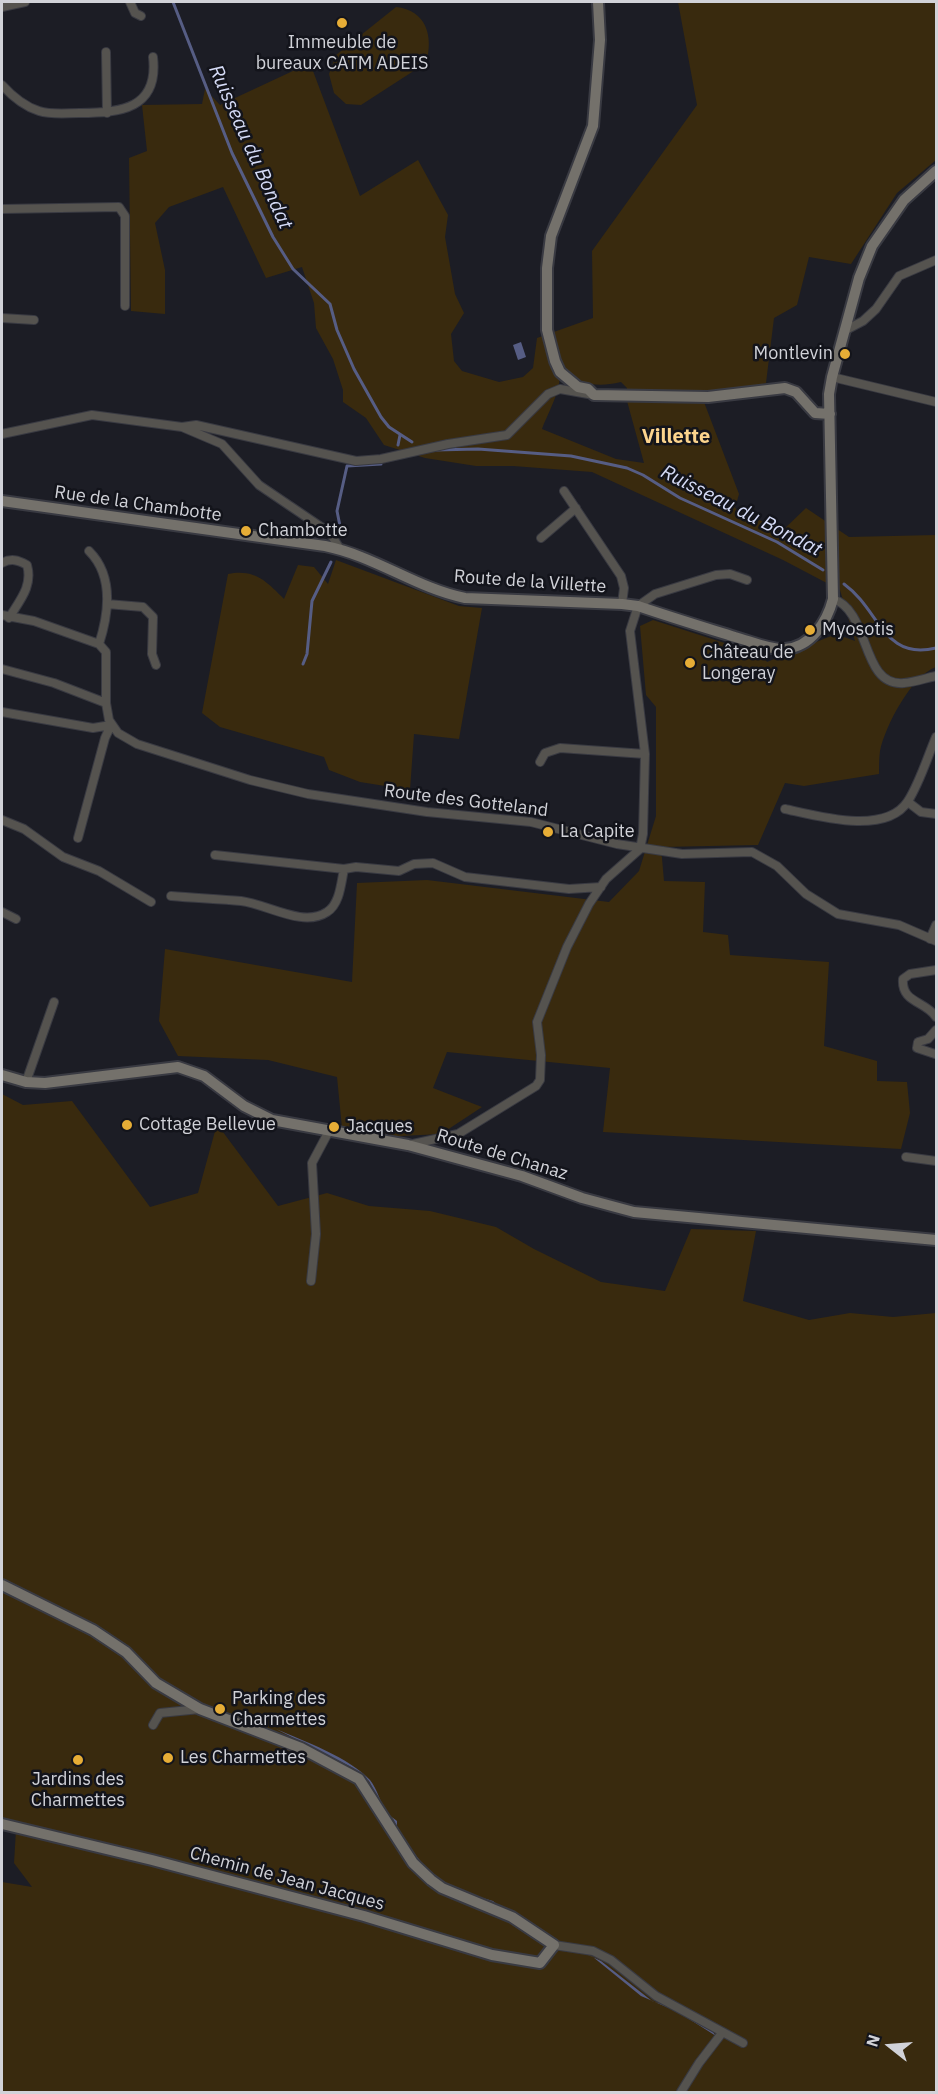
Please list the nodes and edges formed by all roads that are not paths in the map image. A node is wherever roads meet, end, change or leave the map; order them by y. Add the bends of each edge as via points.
1 (25, 2) edge
2 (130, 2) edge
3 (598, 2) edge
4 (2, 7) edge
5 (141, 16) dead end
6 (106, 52) dead end
7 (153, 57) dead end
8 (2, 85) edge
9 (107, 113) junction
10 (936, 171) edge
11 (2, 209) edge
12 (936, 260) edge
13 (125, 306) dead end
14 (2, 318) edge
15 (34, 321) dead end
16 (844, 331) junction
17 (832, 377) junction
18 (594, 395) junction
19 (936, 402) edge
20 (830, 414) junction
21 (182, 427) junction
22 (2, 434) edge
23 (564, 491) dead end
24 (2, 501) edge
25 (576, 508) junction
26 (541, 538) dead end
27 (340, 549) junction
28 (89, 551) dead end
29 (2, 563) edge
30 (747, 580) dead end
31 (833, 599) junction
32 (107, 604) junction
33 (622, 604) junction
34 (638, 606) junction
35 (5, 616) edge
36 (99, 644) junction
37 (156, 665) dead end
38 (2, 669) edge
39 (936, 676) edge
40 (106, 703) junction
41 (2, 712) edge
42 (111, 725) junction
43 (936, 737) edge
44 (645, 754) junction
45 (540, 762) dead end
46 (908, 802) junction
47 (785, 809) dead end
48 (936, 814) edge
49 (2, 820) edge
50 (78, 838) dead end
51 (640, 849) junction
52 (215, 855) dead end
53 (344, 870) junction
54 (601, 887) junction
55 (171, 896) dead end
56 (151, 902) dead end
57 (2, 912) edge
58 (16, 919) dead end
59 (936, 925) edge
60 (933, 940) edge
61 (936, 970) edge
62 (54, 1002) dead end
63 (936, 1017) edge
64 (936, 1030) edge
65 (935, 1054) dead end
66 (2, 1075) edge
67 (26, 1082) junction
68 (329, 1131) junction
69 (408, 1145) junction
70 (906, 1157) dead end
71 (936, 1161) edge
72 (936, 1240) edge
73 (311, 1281) dead end
74 (2, 1584) edge
75 (200, 1709) junction
76 (153, 1725) dead end
77 (2, 1824) edge
78 (554, 1945) junction
79 (722, 2032) junction
80 (743, 2043) dead end
81 (681, 2092) edge

1 - 4 street
2 - 5 street
3 - 18 street via 600,40 593,126 551,236 547,268 547,330 555,361 560,372
6 - 9 street
7 - 9 street via 153,82 146,93 134,105
8 - 9 street via 14,98 38,110
10 - 16 street, Route de la Villette via 904,200 872,246 858,278
11 - 13 street via 119,207 125,216
12 - 16 street via 899,276 876,309
14 - 15 street
16 - 17 street, Route de la Villette
17 - 19 street
17 - 20 street, Route de la Villette
18 - 20 street via 708,397 786,388 796,392 815,413
18 - 21 street via 560,389 538,401 507,435 356,461 196,425
20 - 31 street, Route de la Villette
21 - 22 street via 92,415
21 - 27 street via 222,444 259,485 330,533
23 - 25 street
24 - 27 street, Rue de la Chambotte
25 - 26 street
25 - 33 street via 621,576
27 - 33 street, Route de la Villette via 465,598
28 - 32 street via 104,573
29 - 35 street via 8,559 18,561 27,565 30,574 29,585
30 - 34 street via 730,574 716,575 655,594
31 - 34 street, Route de la Villette via 829,614 813,635 799,645 783,649
31 - 39 street via 851,610 872,664 882,674 903,683
32 - 36 street
32 - 37 street via 143,607 153,617 152,654
33 - 34 street, Route de la Villette
34 - 44 street via 630,631
35 - 36 street
36 - 40 street via 106,652
38 - 40 street
40 - 42 street
41 - 42 street via 93,728
42 - 50 street
42 - 51 street, Route des Gotteland via 136,744 275,787 404,809 531,822
43 - 46 street
44 - 45 street via 560,748 545,753
44 - 51 street via 644,834
46 - 47 street via 897,813 856,821
46 - 48 street via 921,812
49 - 56 street via 24,829 63,857 99,871
51 - 54 street
51 - 60 street, Route des Gotteland via 682,854 752,852 777,866 806,894 838,914 888,922
52 - 53 street
53 - 54 street via 356,867 399,871 414,864 433,863 465,878 569,889
53 - 55 street via 333,906 315,916 244,901
54 - 69 street via 567,947 537,1022 541,1071 536,1086 458,1134
57 - 58 street
59 - 60 street
61 - 63 street via 910,974 902,987 905,994
62 - 67 street
64 - 65 street via 928,1039 918,1042 917,1048
66 - 67 street, Route de Chanaz
67 - 68 street, Route de Chanaz via 178,1067 204,1076 266,1117
68 - 69 street, Route de Chanaz
68 - 73 street via 312,1163 316,1234
69 - 72 street, Route de Chanaz via 634,1212
70 - 71 street
74 - 75 street via 93,1630 126,1652 156,1683
75 - 76 street via 160,1713
75 - 78 street via 301,1748 359,1779 413,1863 431,1880 512,1917
77 - 78 street, Chemin de Jean Jacques via 364,1916 492,1955 540,1963
78 - 79 street via 593,1951 611,1960 656,1996
79 - 80 street
79 - 81 street

